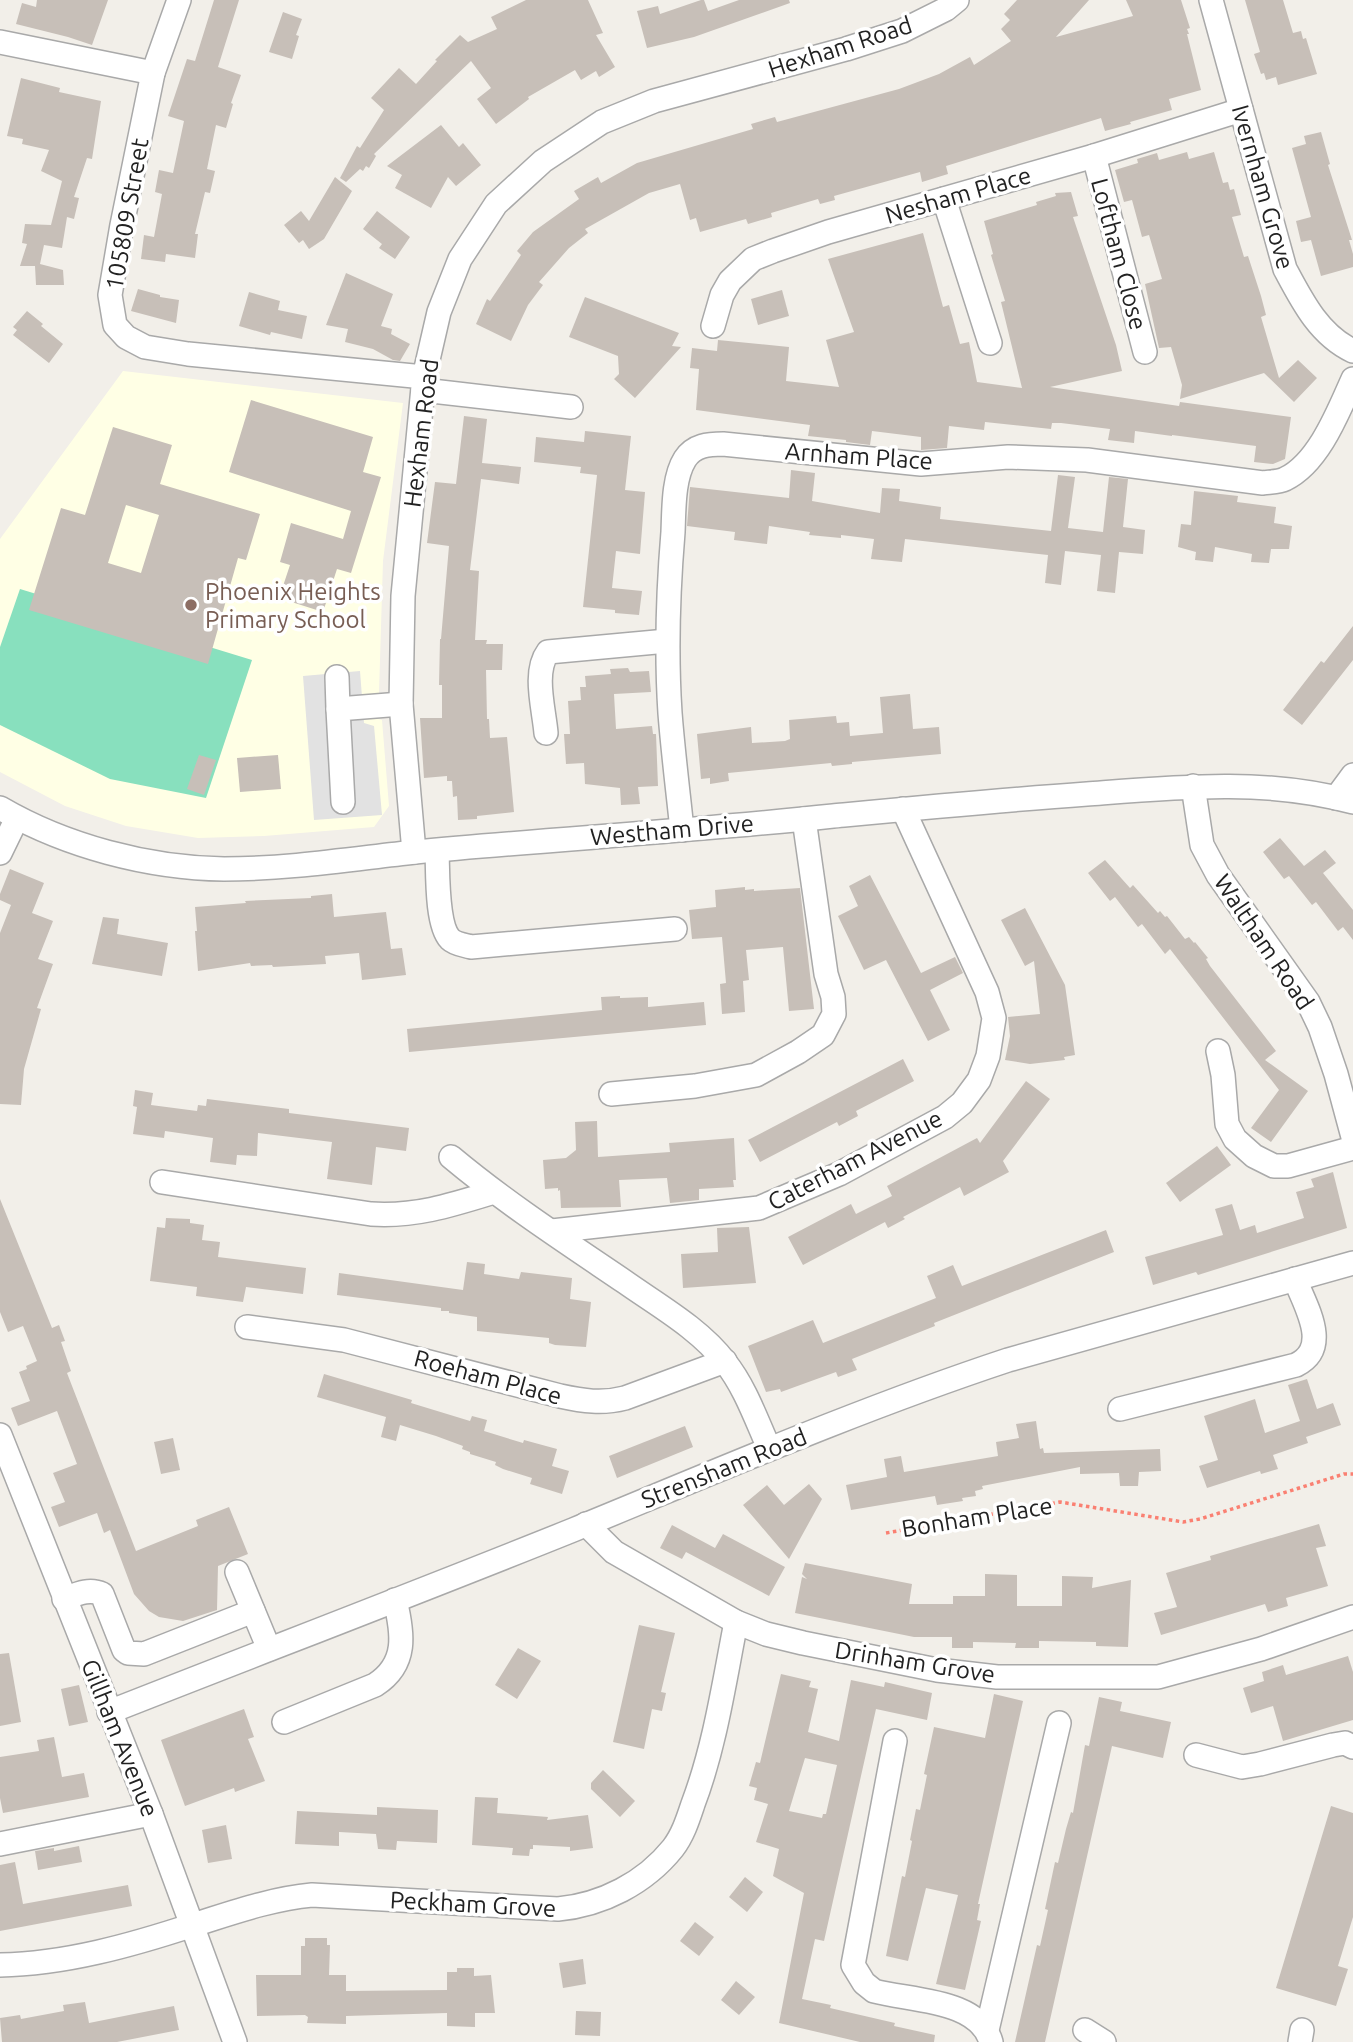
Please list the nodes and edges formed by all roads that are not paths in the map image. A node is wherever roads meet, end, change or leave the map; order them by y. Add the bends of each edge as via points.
1 (178, 0) edge
2 (957, 0) edge
3 (1211, 0) edge
4 (0, 42) edge
5 (153, 73) junction
6 (1241, 110) junction
7 (1094, 156) junction
8 (944, 199) junction
9 (713, 326) dead end
10 (990, 343) dead end
11 (1353, 351) edge
12 (1145, 352) dead end
13 (1353, 379) edge
14 (423, 383) junction
15 (571, 407) dead end
16 (667, 641) junction
17 (337, 677) dead end
18 (401, 704) junction
19 (338, 709) junction
20 (546, 733) dead end
21 (1353, 775) edge
22 (1193, 786) junction
23 (1345, 800) edge
24 (344, 803) dead end
25 (903, 809) junction
26 (9, 813) edge
27 (804, 819) junction
28 (682, 830) junction
29 (437, 850) junction
30 (414, 852) junction
31 (0, 853) edge
32 (675, 929) dead end
33 (1218, 1051) dead end
34 (611, 1094) dead end
35 (1353, 1137) edge
36 (1353, 1148) edge
37 (451, 1157) dead end
38 (162, 1182) dead end
39 (494, 1192) junction
40 (552, 1231) junction
41 (1353, 1263) edge
42 (1295, 1279) junction
43 (247, 1327) dead end
44 (725, 1361) junction
45 (1121, 1409) dead end
46 (0, 1435) edge
47 (769, 1448) junction
48 (5, 1457) edge
49 (586, 1524) junction
50 (237, 1572) dead end
51 (64, 1599) junction
52 (395, 1600) junction
53 (253, 1611) junction
54 (1353, 1617) edge
55 (736, 1622) junction
56 (269, 1649) junction
57 (109, 1712) junction
58 (284, 1722) dead end
59 (1059, 1723) dead end
60 (895, 1741) dead end
61 (1353, 1747) edge
62 (1196, 1755) dead end
63 (151, 1814) junction
64 (0, 1844) edge
65 (191, 1926) junction
66 (0, 1965) edge
67 (989, 2036) edge
68 (235, 2042) edge

1 - 5 street, 105809 Street
2 - 14 street, Hexham Road via 902,31 846,50 654,101 602,122 543,161 496,204 460,259 439,312
3 - 6 street, Ivernham Grove
4 - 5 street
5 - 14 street, 105809 Street via 110,295 115,325 145,347
6 - 7 street, Nesham Place
6 - 11 street, Ivernham Grove via 1285,269 1319,325
7 - 8 street, Nesham Place
7 - 12 street, Loftham Close
8 - 9 street, Nesham Place via 753,259 730,281
8 - 10 street
13 - 16 street, Arnham Place via 1315,452 1284,479 1263,483 1087,460 1007,457 921,464 707,444 686,457 680,471
14 - 15 street, 105809 Street
14 - 18 street, Hexham Road via 403,596
16 - 20 street via 548,652 542,660 541,677
16 - 28 street, Arnham Place
17 - 19 street
18 - 19 street
18 - 30 street, Hexham Road
19 - 24 street
21 - 23 street
22 - 23 street, Westham Drive via 1264,786
22 - 25 street, Westham Drive
22 - 35 street, Waltham Road via 1202,845 1218,875 1308,1002 1336,1074
25 - 27 street, Westham Drive
25 - 40 street, Caterham Avenue via 988,992 994,1018 984,1068 962,1103 945,1117 839,1174 759,1208
26 - 30 street, Westham Drive via 53,834 157,863 221,869 280,867
26 - 31 street
27 - 28 street, Westham Drive
27 - 34 street via 833,997 834,1014 823,1035 756,1075
28 - 29 street, Westham Drive
29 - 30 street, Westham Drive
29 - 32 street via 442,920 450,938 458,943 471,947
33 - 36 street via 1227,1124 1235,1139 1254,1156 1274,1166 1288,1166
37 - 39 street
38 - 39 street via 394,1216 433,1211
39 - 40 street
40 - 44 street via 669,1313
41 - 42 street, Strensham Road
42 - 45 street via 1316,1334 1313,1350 1304,1361
42 - 47 street, Strensham Road via 1008,1360
43 - 44 street, Roeham Place via 345,1340 593,1403 625,1398
44 - 47 street
46 - 48 street, Gillham Avenue
47 - 49 street, Strensham Road
48 - 51 street, Gillham Avenue
49 - 52 street, Strensham Road
49 - 55 street, Drinham Grove via 614,1552
50 - 53 street
51 - 53 street via 80,1592 102,1594 124,1650 134,1654
51 - 57 street, Gillham Avenue
52 - 56 street, Strensham Road
52 - 58 street via 402,1635 400,1653 387,1677
53 - 56 street
54 - 55 street, Drinham Grove via 1194,1668 1158,1677 1118,1678 998,1677 937,1670 803,1643
55 - 65 street, Peckham Grove via 703,1779 685,1827 655,1867 624,1889 596,1902 558,1909 312,1895 255,1905
56 - 57 street, Strensham Road
57 - 63 street, Gillham Avenue
59 - 67 street
60 - 67 street via 853,1965 863,1983 874,1990 962,2009 979,2021
61 - 62 street via 1333,1745 1242,1766
63 - 64 street
63 - 65 street, Gillham Avenue
65 - 66 street, Peckham Grove via 57,1960
65 - 68 street, Gillham Avenue

